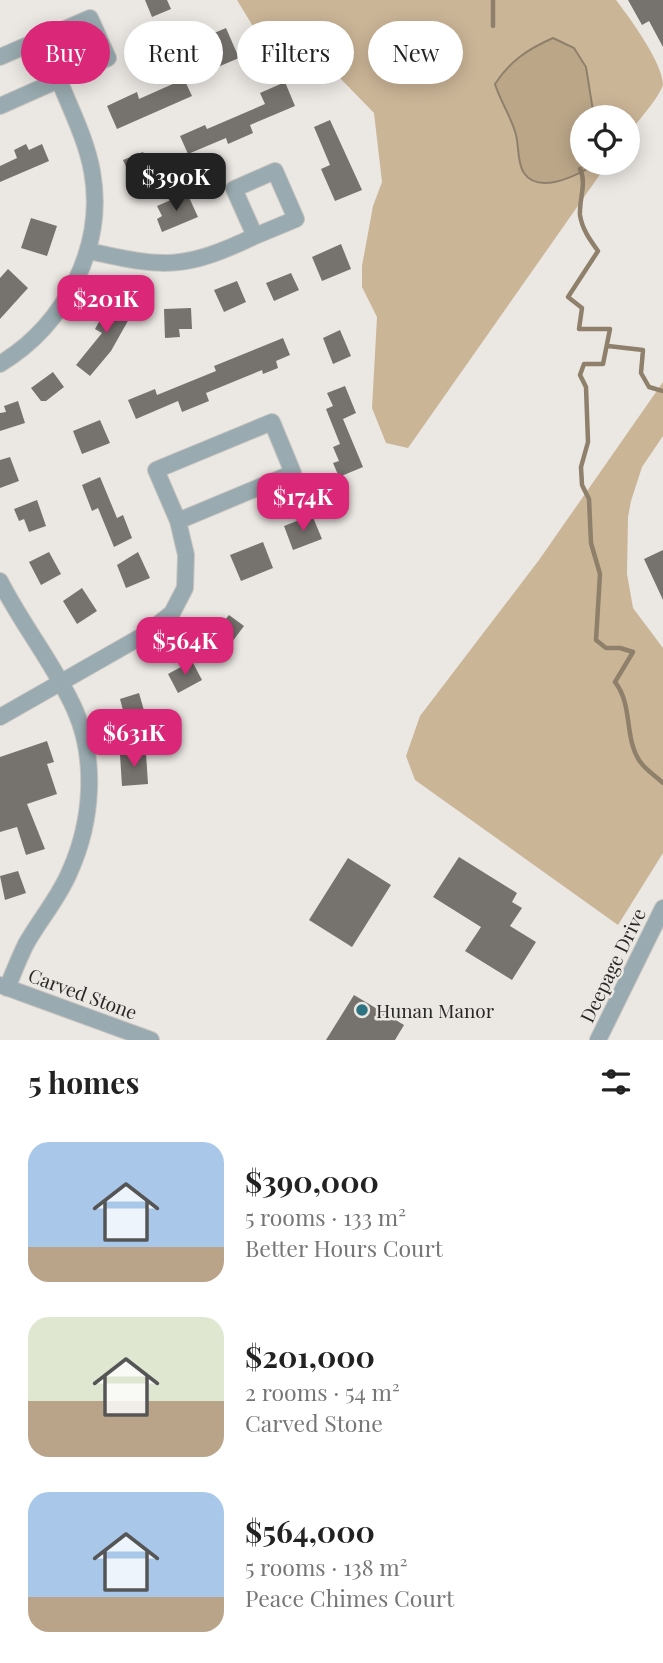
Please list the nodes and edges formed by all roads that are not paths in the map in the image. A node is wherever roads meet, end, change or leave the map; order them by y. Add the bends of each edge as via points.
1 (21, 48) edge
2 (0, 57) edge
3 (50, 84) edge
4 (61, 84) edge
5 (0, 106) edge
6 (255, 236) dead end
7 (89, 251) junction
8 (0, 364) edge
9 (178, 521) junction
10 (0, 581) edge
11 (60, 683) junction
12 (0, 717) edge
13 (663, 908) edge
14 (3, 987) edge
15 (151, 1040) edge
16 (598, 1040) edge

1 - 2 street
3 - 5 street
4 - 7 street via 93,174
6 - 7 street via 207,257 162,265
7 - 8 street via 53,319 35,340
9 - 9 street via 156,470 272,422 293,473
9 - 11 street via 187,573 172,613 160,626
10 - 11 street
11 - 12 street
11 - 14 street via 84,737 89,783 82,842 57,899
13 - 16 street, Deepage Drive
14 - 15 street, Carved Stone

